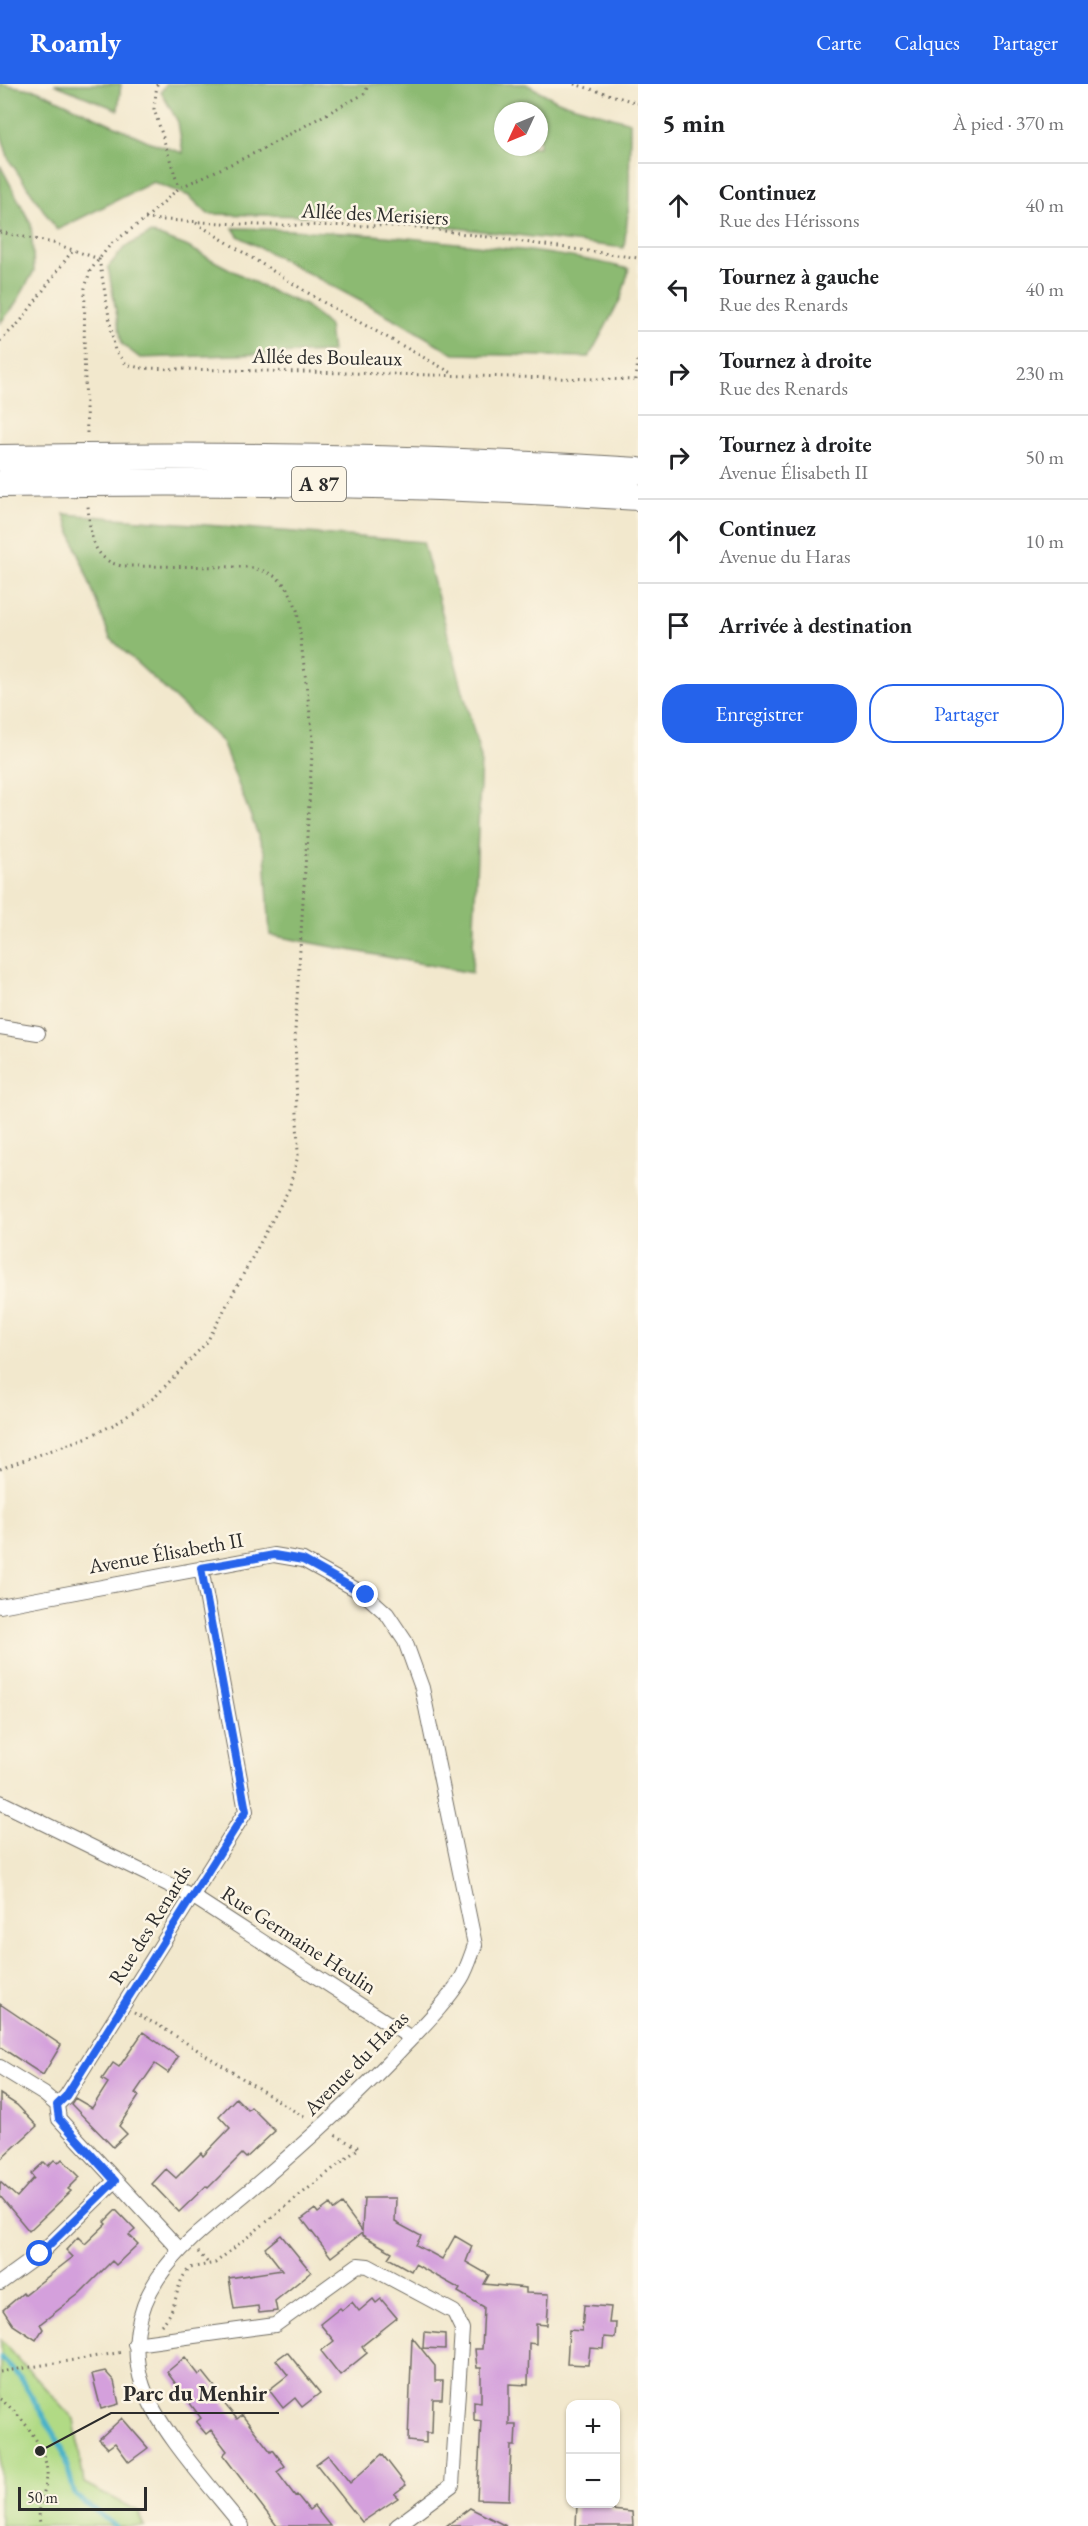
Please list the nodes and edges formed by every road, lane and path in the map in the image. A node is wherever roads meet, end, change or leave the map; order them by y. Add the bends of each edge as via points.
1 (157, 84) edge
2 (369, 84) edge
3 (574, 84) edge
4 (638, 103) edge
5 (179, 188) junction
6 (145, 219) junction
7 (194, 222) junction
8 (0, 232) edge
9 (72, 251) junction
10 (638, 258) edge
11 (99, 259) junction
12 (0, 341) edge
13 (638, 360) edge
14 (453, 374) junction
15 (637, 380) edge
16 (87, 433) dead end
17 (0, 458) edge
18 (638, 471) edge
19 (0, 484) edge
20 (638, 497) edge
21 (88, 506) dead end
22 (0, 1027) edge
23 (38, 1034) dead end
24 (0, 1469) edge
25 (201, 1568) junction
26 (336, 1578) joint
27 (0, 1606) edge
28 (0, 1802) edge
29 (192, 1896) junction
30 (122, 2007) junction
31 (411, 2038) junction
32 (0, 2067) edge
33 (57, 2105) junction
34 (322, 2128) junction
35 (115, 2181) junction
36 (180, 2250) junction
37 (0, 2283) edge
38 (155, 2342) junction
39 (136, 2349) junction
40 (0, 2372) edge
41 (0, 2399) edge
42 (41, 2526) edge
43 (242, 2526) edge
44 (398, 2526) edge

1 - 5 path via 154,109
2 - 5 path via 364,94 312,123
3 - 4 path
5 - 6 path
6 - 7 path, Allée des Merisiers
6 - 11 path via 111,244
7 - 10 path, Allée des Merisiers via 409,226
7 - 14 path via 321,301
8 - 9 path
9 - 11 path
9 - 12 path via 20,322
11 - 14 path, Allée des Bouleaux via 115,351 126,364 140,368
11 - 16 path via 87,279 84,309
13 - 15 path
14 - 15 path, Allée des Bouleaux
17 - 18 highway, A 87 via 349,459
19 - 20 highway, A 87 via 358,485
21 - 24 path via 94,545 111,564 264,570 280,579 297,610 313,738 296,1020 298,1156 289,1189 207,1342 178,1373 155,1397 117,1423
22 - 23 street
25 - 26 street, Avenue Élisabeth II via 274,1555 303,1560
25 - 27 street, Avenue Élisabeth II
25 - 29 street, Rue des Renards via 246,1811
26 - 31 street, Avenue du Haras via 366,1595 405,1641 422,1688 475,1945 462,1977
28 - 29 street, Rue Germaine Heulin
29 - 30 street, Rue des Renards
29 - 31 street, Rue Germaine Heulin
30 - 33 street, Rue des Renards
30 - 34 path via 158,2025
31 - 34 street, Avenue du Haras
32 - 33 street
33 - 35 street via 59,2119
34 - 36 street, Avenue du Haras
34 - 38 path via 359,2148 215,2263 189,2268 179,2285 174,2308 153,2331
35 - 36 street
35 - 37 street via 40,2254
36 - 39 street, Avenue du Haras via 158,2278 143,2307
38 - 39 street
38 - 44 street via 275,2325 358,2265 368,2266 454,2312 462,2330 452,2485
39 - 40 path via 127,2355 123,2352
39 - 43 street, Avenue du Haras via 143,2386 162,2424
41 - 42 path via 21,2418 38,2443 47,2476 38,2519

